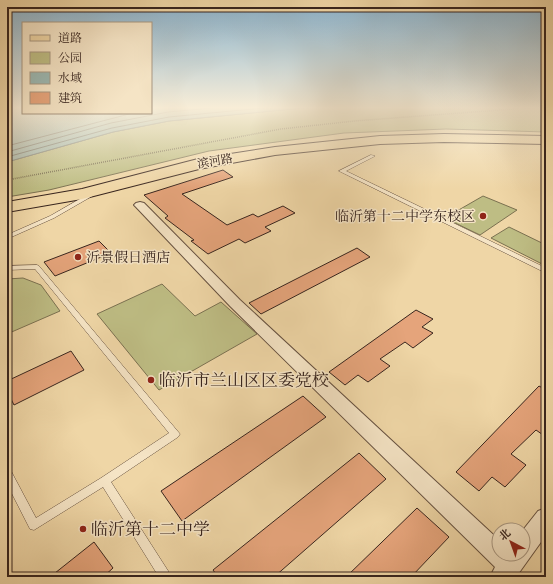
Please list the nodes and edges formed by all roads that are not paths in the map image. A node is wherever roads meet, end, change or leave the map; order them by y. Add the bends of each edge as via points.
1 (405, 134) edge
2 (507, 134) edge
3 (546, 135) edge
4 (546, 140) edge
5 (373, 156) dead end
6 (89, 192) junction
7 (7, 201) edge
8 (140, 205) dead end
9 (7, 207) edge
10 (7, 216) edge
11 (7, 237) edge
12 (7, 268) edge
13 (546, 271) edge
14 (7, 474) edge
15 (105, 481) junction
16 (546, 518) edge
17 (531, 538) edge
18 (510, 566) edge
19 (166, 577) edge

1 - 7 main road, 滨河路 via 273,146 195,159 56,194
2 - 3 main road, 滨河路
4 - 6 main road, 滨河路 via 444,138 380,140 307,147 198,164
5 - 13 lane via 342,171
6 - 9 main road, 滨河路
6 - 10 main road
6 - 11 lane via 52,217
8 - 18 street via 235,303
12 - 15 lane via 37,267 175,434
14 - 15 lane via 34,525
15 - 19 lane
16 - 17 street

